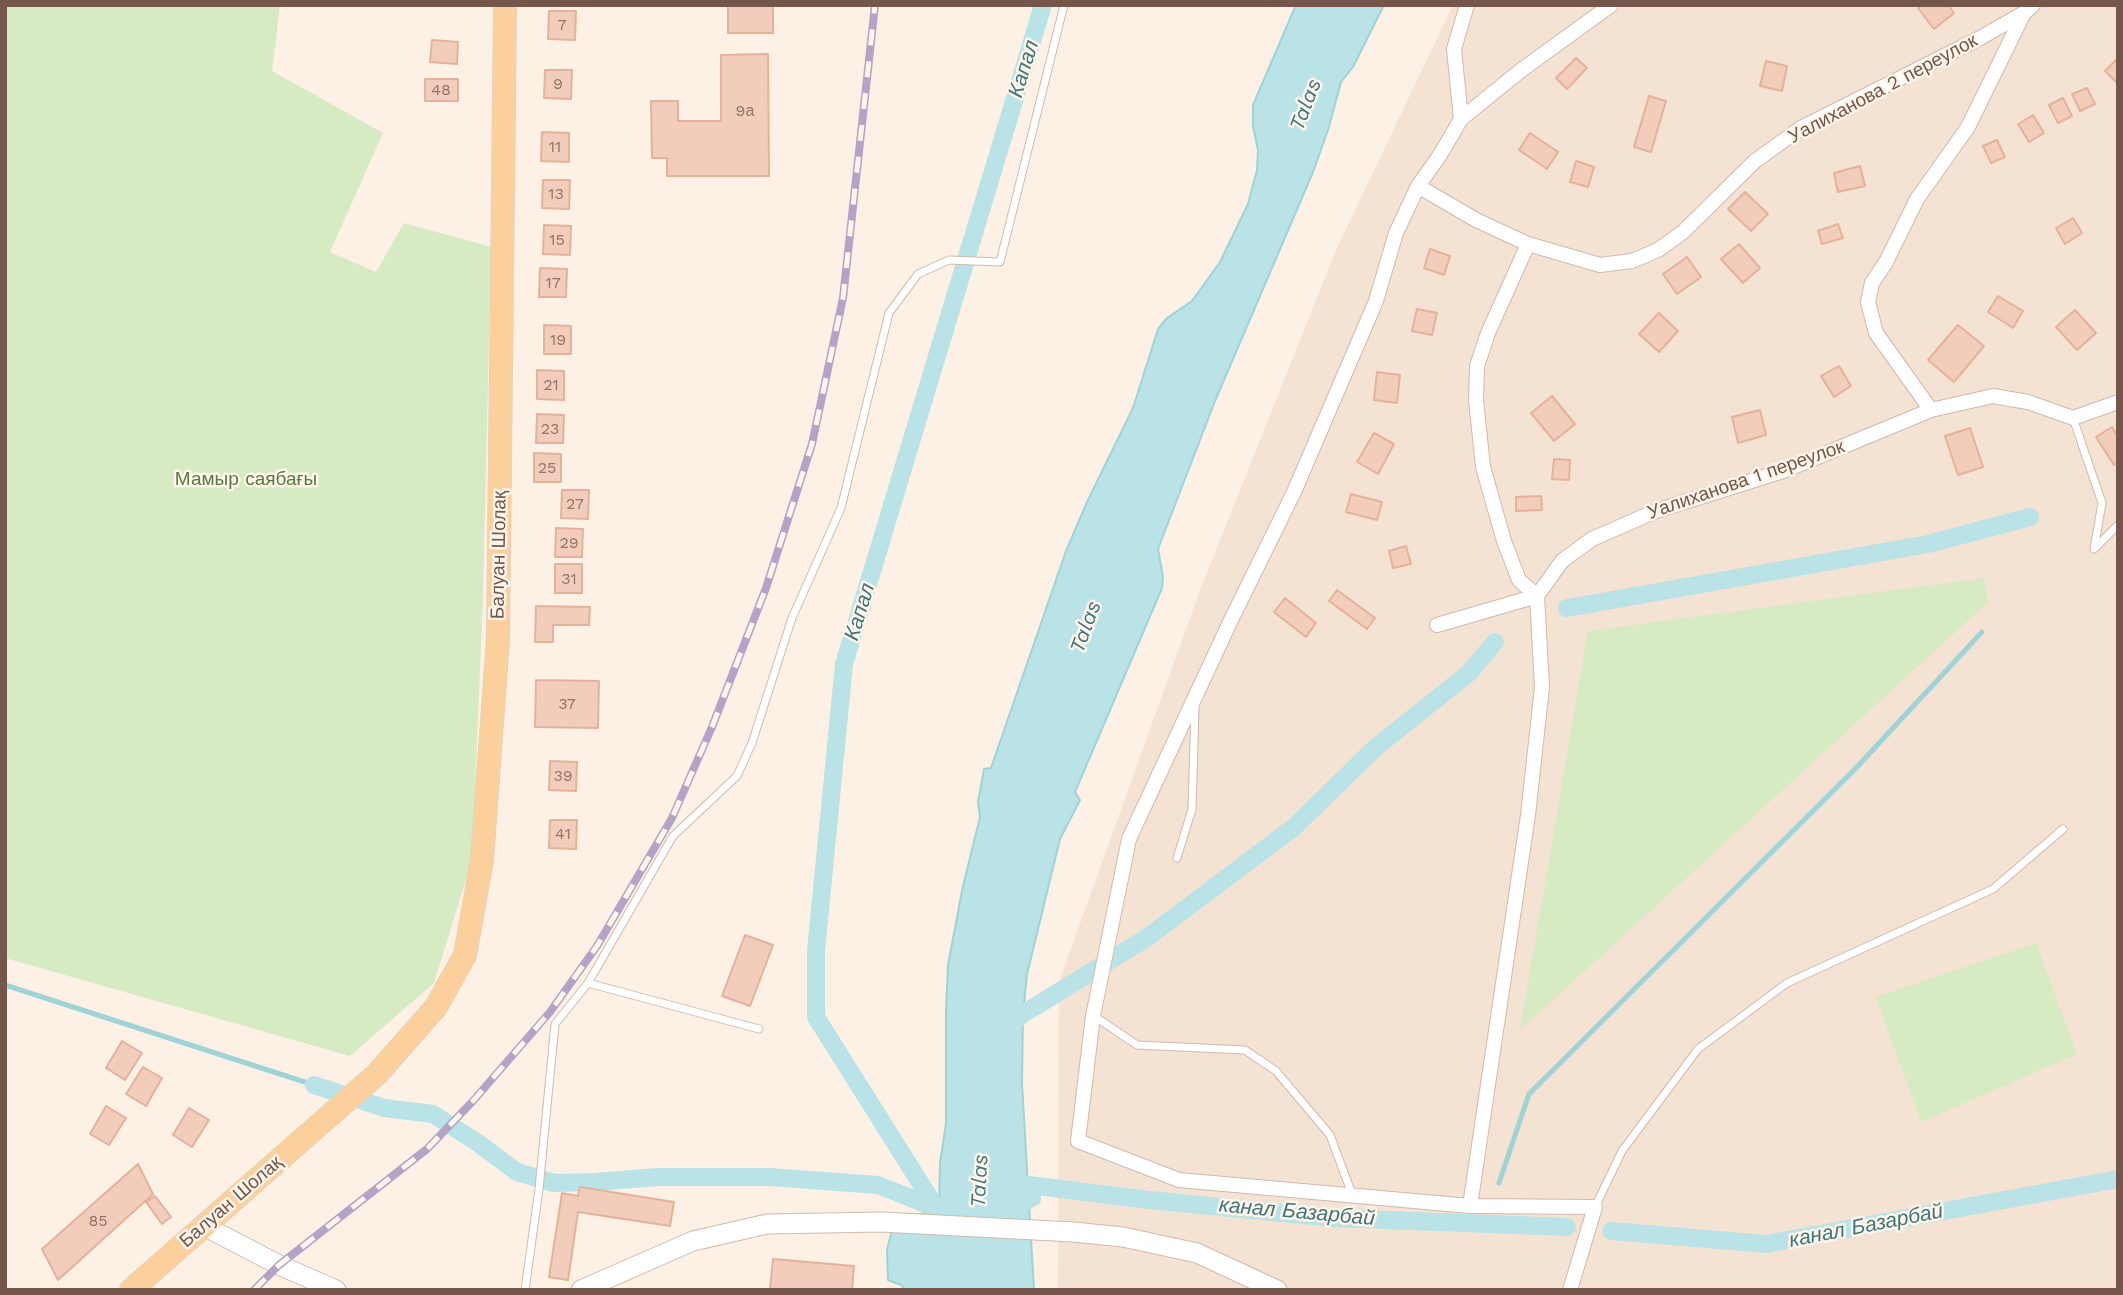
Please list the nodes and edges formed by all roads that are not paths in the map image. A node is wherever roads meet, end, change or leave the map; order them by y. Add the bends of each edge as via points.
1 (505, 5) edge
2 (1064, 5) edge
3 (1467, 5) edge
4 (1611, 5) edge
5 (2029, 9) edge
6 (1461, 119) junction
7 (1418, 186) junction
8 (1528, 244) junction
9 (2118, 402) edge
10 (1931, 410) junction
11 (2073, 418) junction
12 (2118, 525) edge
13 (1537, 596) junction
14 (1437, 625) dead end
15 (1195, 697) junction
16 (2063, 829) dead end
17 (1177, 858) dead end
18 (588, 983) junction
19 (1093, 1016) junction
20 (759, 1029) dead end
21 (1353, 1195) junction
22 (1471, 1206) junction
23 (1595, 1207) junction
24 (204, 1226) junction
25 (131, 1290) edge
26 (336, 1290) edge
27 (525, 1290) edge
28 (581, 1290) edge
29 (1277, 1290) edge
30 (1570, 1290) edge

1 - 24 main road, Балуан Шолақ via 498,639 482,860 464,955 436,1007 377,1074
2 - 18 lane via 1000,262 949,260 918,274 889,313 841,508 792,618 752,743 737,776 673,836
3 - 6 street via 1454,49
4 - 6 street
5 - 8 street, Уалиханова 2 переулок via 1801,128 1755,161 1683,232 1658,250 1633,261 1600,265
5 - 10 street, Уалиханова 2 переулок via 1968,127 1917,199 1872,283 1868,302 1876,333
6 - 7 street
7 - 8 street, Уалиханова 2 переулок
7 - 15 street via 1396,233 1376,301 1294,492
8 - 13 street via 1480,355 1476,400 1483,467 1504,541 1519,580
9 - 11 street
10 - 11 street, Уалиханова 1 переулок via 1993,396
10 - 13 street, Уалиханова 1 переулок via 1786,470 1656,511 1592,540 1562,561
11 - 12 lane via 2102,503 2094,549
13 - 14 street
13 - 22 street via 1542,687
15 - 17 lane via 1192,809
15 - 19 street via 1129,839
16 - 23 lane via 1993,889 1787,983 1699,1049 1622,1150
18 - 20 lane
18 - 27 lane via 555,1024
19 - 21 lane via 1137,1045 1245,1050 1276,1071 1330,1135
19 - 21 street via 1078,1141 1179,1180
21 - 22 street
22 - 23 street
23 - 30 street
24 - 25 main road, Балуан Шолақ
24 - 26 main road
28 - 29 main road via 693,1241 767,1224 882,1222 1123,1237 1197,1253

